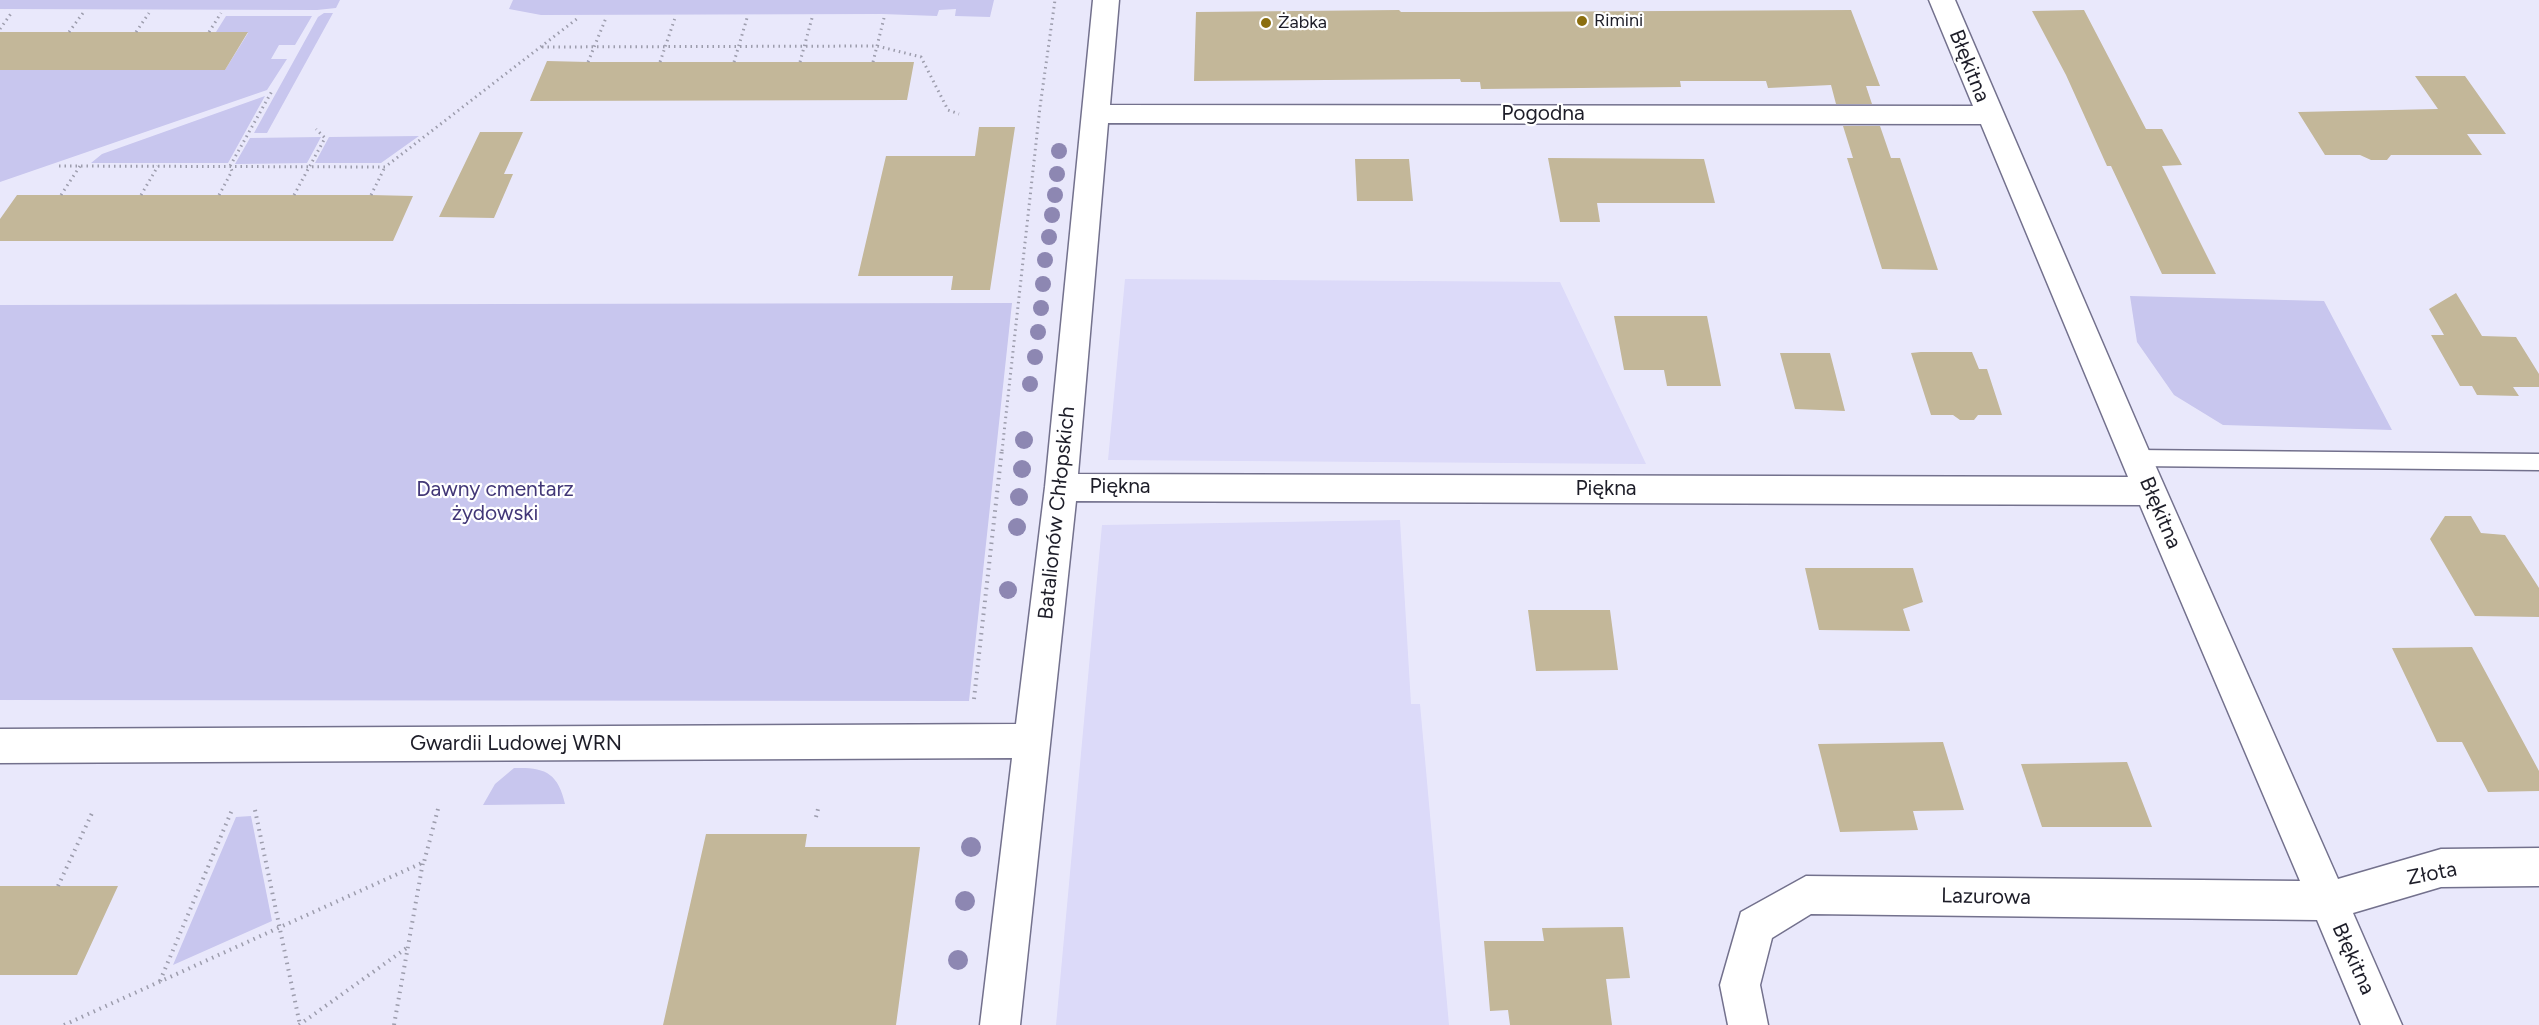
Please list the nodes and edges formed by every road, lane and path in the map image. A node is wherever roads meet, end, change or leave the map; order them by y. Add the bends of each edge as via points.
1 (1055, 0) edge
2 (1106, 0) edge
3 (1942, 0) edge
4 (12, 12) dead end
5 (83, 13) dead end
6 (149, 13) dead end
7 (221, 13) dead end
8 (578, 18) dead end
9 (606, 18) dead end
10 (675, 18) dead end
11 (747, 18) dead end
12 (812, 18) dead end
13 (884, 18) dead end
14 (0, 29) edge
15 (69, 32) dead end
16 (136, 32) dead end
17 (209, 32) dead end
18 (666, 46) junction
19 (739, 46) junction
20 (804, 46) junction
21 (877, 46) junction
22 (542, 47) junction
23 (594, 47) junction
24 (588, 62) dead end
25 (660, 62) dead end
26 (734, 62) dead end
27 (800, 62) dead end
28 (873, 62) dead end
29 (272, 91) dead end
30 (959, 114) dead end
31 (1097, 114) junction
32 (1989, 115) junction
33 (316, 129) dead end
34 (59, 166) dead end
35 (81, 166) junction
36 (158, 166) junction
37 (230, 166) junction
38 (310, 166) junction
39 (385, 167) junction
40 (61, 195) dead end
41 (141, 195) dead end
42 (219, 195) dead end
43 (294, 195) dead end
44 (371, 195) dead end
45 (2136, 458) junction
46 (2539, 462) edge
47 (1061, 487) junction
48 (2150, 491) junction
49 (974, 704) dead end
50 (1032, 741) junction
51 (0, 746) edge
52 (438, 809) dead end
53 (818, 809) dead end
54 (232, 810) dead end
55 (255, 810) dead end
56 (93, 811) dead end
57 (816, 817) dead end
58 (424, 862) junction
59 (2539, 867) edge
60 (58, 886) dead end
61 (2328, 901) junction
62 (281, 927) junction
63 (408, 946) junction
64 (159, 982) junction
65 (64, 1025) edge
66 (300, 1025) edge
67 (394, 1025) edge
68 (1000, 1025) edge
69 (1748, 1025) edge
70 (2382, 1025) edge

1 - 49 path
2 - 31 street, Batalionów Chłopskich
3 - 32 street, Błękitna
4 - 14 path
5 - 15 path
6 - 16 path
7 - 17 path
8 - 22 path
9 - 23 path
10 - 18 path
11 - 19 path
12 - 20 path
13 - 21 path
18 - 19 path
18 - 23 path
18 - 25 path
19 - 20 path
19 - 26 path
20 - 21 path
20 - 27 path
21 - 28 path
21 - 30 path via 921,57 948,110
22 - 23 path
22 - 39 path
23 - 24 path
29 - 37 path
31 - 32 street, Pogodna
31 - 47 street, Batalionów Chłopskich
32 - 45 street, Błękitna
33 - 38 path via 325,138
34 - 35 path
35 - 36 path
35 - 40 path
36 - 37 path
36 - 41 path
37 - 38 path
37 - 42 path via 232,171
38 - 39 path
38 - 43 path
39 - 44 path
45 - 46 lane
45 - 48 street, Błękitna
47 - 48 street, Piękna
47 - 50 street, Batalionów Chłopskich
48 - 61 street, Błękitna
50 - 51 street, Gwardii Ludowej WRN
50 - 68 street, Batalionów Chłopskich
52 - 58 path
53 - 57 path
54 - 64 path
55 - 62 path
56 - 60 path
58 - 62 path
58 - 63 path
59 - 61 street, Złota via 2441,868
61 - 69 street, Lazurowa via 1806,895 1755,926 1740,985
61 - 70 street, Błękitna
62 - 64 path
62 - 66 path
63 - 66 path
63 - 67 path
64 - 65 path

